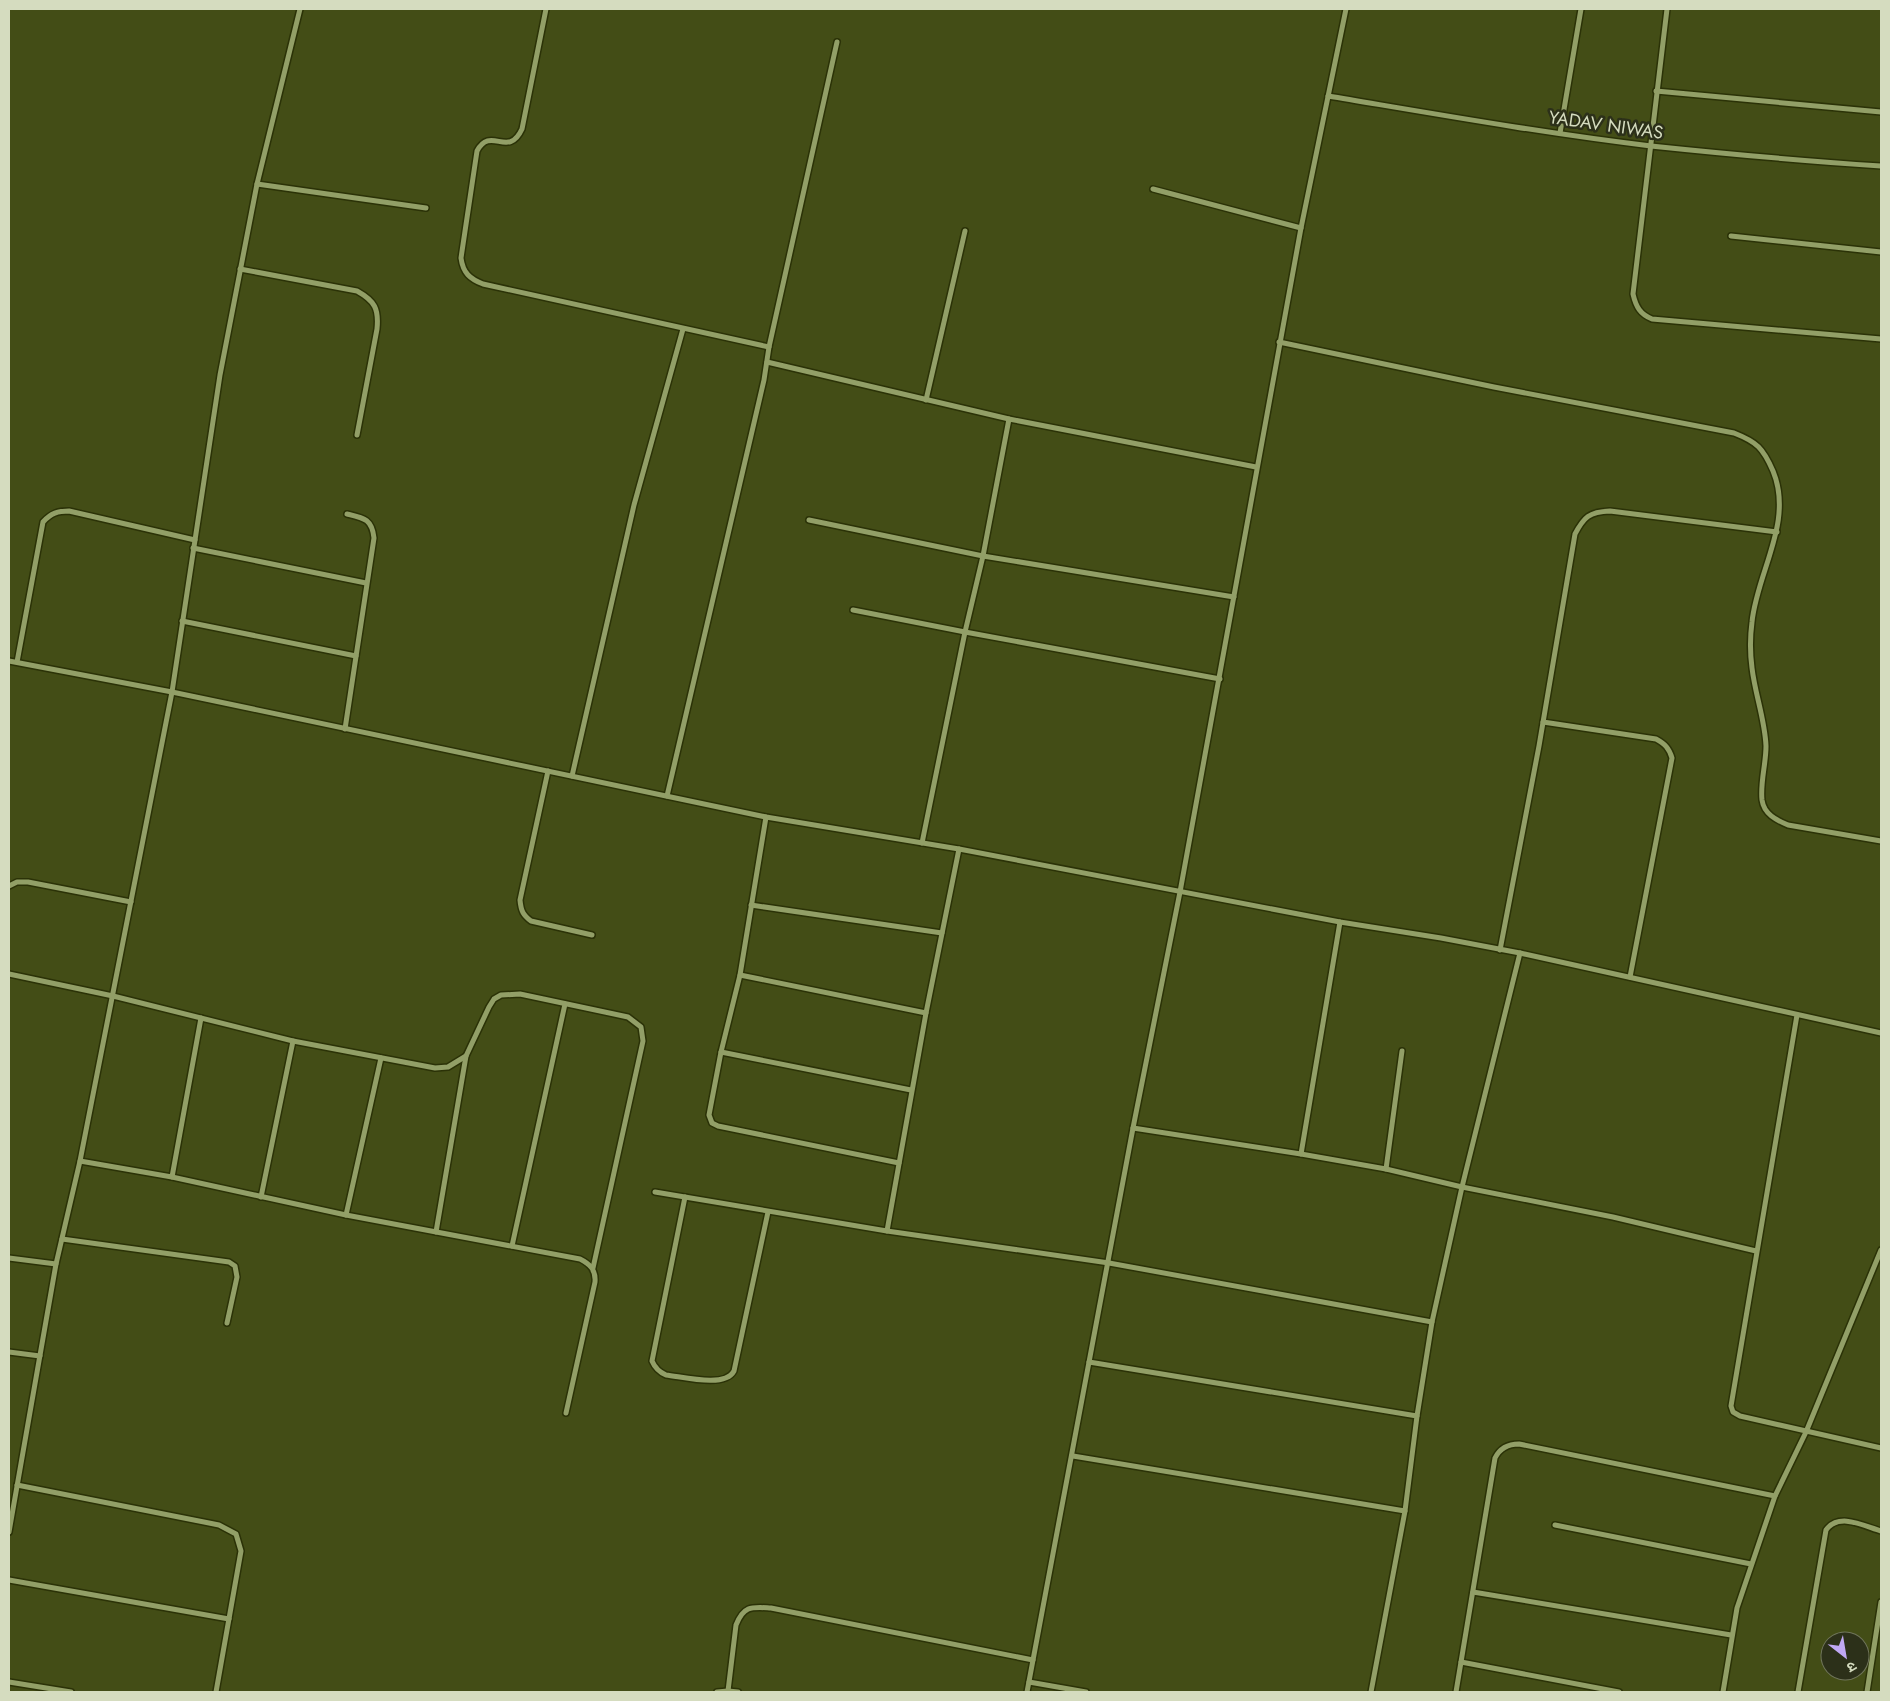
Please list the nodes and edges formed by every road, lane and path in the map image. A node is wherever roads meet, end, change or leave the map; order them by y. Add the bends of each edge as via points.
1 (300, 9) edge
2 (546, 9) edge
3 (1346, 9) edge
4 (1580, 9) edge
5 (1667, 9) edge
6 (837, 42) dead end
7 (1656, 91) junction
8 (1328, 96) junction
9 (1881, 112) edge
10 (1560, 133) junction
11 (1650, 146) junction
12 (1881, 166) edge
13 (257, 184) junction
14 (1153, 189) dead end
15 (426, 208) dead end
16 (1301, 228) junction
17 (965, 230) dead end
18 (1731, 236) dead end
19 (1881, 252) edge
20 (240, 269) junction
21 (683, 329) junction
22 (1881, 339) edge
23 (1279, 342) junction
24 (769, 347) junction
25 (767, 362) junction
26 (926, 400) junction
27 (1010, 419) junction
28 (357, 435) dead end
29 (1256, 467) junction
30 (347, 514) dead end
31 (809, 520) dead end
32 (1776, 532) junction
33 (195, 540) junction
34 (193, 548) junction
35 (983, 556) junction
36 (366, 582) junction
37 (1234, 597) junction
38 (853, 610) dead end
39 (182, 621) junction
40 (965, 632) junction
41 (356, 656) junction
42 (9, 660) edge
43 (18, 662) junction
44 (1220, 679) junction
45 (172, 692) junction
46 (1543, 722) junction
47 (345, 729) junction
48 (548, 771) junction
49 (572, 776) junction
50 (667, 796) junction
51 (766, 817) junction
52 (1881, 841) edge
53 (922, 843) junction
54 (959, 849) junction
55 (9, 886) edge
56 (1180, 892) junction
57 (131, 902) junction
58 (752, 905) junction
59 (1340, 922) junction
60 (942, 933) junction
61 (592, 935) dead end
62 (1500, 950) junction
63 (1520, 953) junction
64 (9, 974) edge
65 (740, 975) junction
66 (1630, 977) junction
67 (113, 996) junction
68 (565, 1004) junction
69 (926, 1013) junction
70 (1797, 1015) junction
71 (201, 1018) junction
72 (1881, 1033) edge
73 (293, 1040) junction
74 (1402, 1051) dead end
75 (721, 1052) junction
76 (466, 1056) junction
77 (380, 1058) junction
78 (912, 1090) junction
79 (1134, 1128) junction
80 (1301, 1154) junction
81 (80, 1161) junction
82 (899, 1163) junction
83 (1386, 1169) junction
84 (172, 1178) junction
85 (1462, 1187) junction
86 (655, 1192) dead end
87 (261, 1197) junction
88 (685, 1198) junction
89 (768, 1212) junction
90 (346, 1215) junction
91 (887, 1231) junction
92 (436, 1232) junction
93 (62, 1239) junction
94 (512, 1246) junction
95 (1881, 1250) edge
96 (1756, 1251) junction
97 (9, 1258) edge
98 (1109, 1263) junction
99 (56, 1264) junction
100 (593, 1268) junction
101 (1432, 1322) junction
102 (227, 1323) dead end
103 (9, 1352) edge
104 (40, 1356) junction
105 (1090, 1362) junction
106 (566, 1413) dead end
107 (1417, 1416) junction
108 (1806, 1432) junction
109 (1881, 1448) edge
110 (1072, 1456) junction
111 (17, 1485) junction
112 (1775, 1496) junction
113 (1405, 1511) junction
114 (1555, 1525) dead end
115 (1881, 1530) edge
116 (9, 1531) edge
117 (1751, 1564) junction
118 (9, 1580) edge
119 (1473, 1592) junction
120 (1881, 1602) edge
121 (229, 1619) junction
122 (1732, 1635) junction
123 (1032, 1660) junction
124 (1461, 1662) junction
125 (9, 1682) edge
126 (1029, 1682) junction
127 (54, 1691) edge
128 (728, 1691) junction
129 (71, 1692) edge
130 (216, 1692) edge
131 (717, 1692) edge
132 (738, 1692) edge
133 (1027, 1692) edge
134 (1086, 1692) edge
135 (1371, 1692) edge
136 (1456, 1692) edge
137 (1619, 1692) edge
138 (1723, 1692) edge
139 (1798, 1692) edge
140 (1867, 1692) edge

1 - 13 street
2 - 21 street via 522,129 516,140 508,143 484,141 477,151 461,258 463,268 483,284
3 - 8 street
4 - 10 street
5 - 7 street
6 - 24 street
7 - 9 street
7 - 11 street
8 - 10 street, YADAV NIWAS
8 - 16 street
10 - 11 street, YADAV NIWAS
11 - 12 street, YADAV NIWAS
11 - 22 street via 1633,294 1643,316
13 - 15 street
13 - 20 street
14 - 16 street
16 - 23 street
17 - 26 street
18 - 19 street
20 - 28 street via 357,291 374,304 378,318
20 - 33 street
21 - 24 street
21 - 49 street via 634,505
23 - 29 street
23 - 32 street via 1734,433 1753,441 1773,471 1780,496
24 - 25 street
25 - 26 street
25 - 50 street
26 - 27 street
27 - 29 street
27 - 35 street
29 - 37 street
30 - 36 street via 365,518 373,531
31 - 35 street
32 - 46 street via 1610,511 1591,514 1582,520 1575,534
32 - 52 street via 1752,624 1752,668 1766,747 1762,799 1769,815 1788,825
33 - 34 street
33 - 43 street via 69,512 49,515 43,522
34 - 36 street
34 - 39 street
35 - 37 street
35 - 40 street
36 - 41 street
37 - 44 street
38 - 40 street
39 - 41 street
39 - 45 street
40 - 44 street
40 - 53 street
41 - 47 street
42 - 43 street
43 - 45 street
44 - 56 street
45 - 47 street
45 - 57 street
46 - 62 street
46 - 66 street via 1656,738 1670,750 1672,758
47 - 48 street
48 - 49 street
48 - 61 street via 520,908 531,921
49 - 50 street
50 - 51 street
51 - 53 street
51 - 58 street
53 - 54 street
54 - 56 street
54 - 60 street
55 - 57 street via 28,882
56 - 59 street
56 - 79 street
57 - 67 street
58 - 60 street
58 - 65 street
59 - 62 street
59 - 80 street
60 - 69 street
62 - 63 street
63 - 66 street
63 - 85 street
64 - 67 street
65 - 69 street
65 - 75 street
66 - 70 street
67 - 71 street
67 - 81 street
68 - 76 street via 520,994 494,999
68 - 94 street
68 - 100 street via 628,1017 641,1026 643,1032
69 - 78 street
70 - 72 street
70 - 96 street
71 - 73 street
71 - 84 street
73 - 77 street
73 - 87 street
74 - 83 street
75 - 78 street
75 - 82 street via 709,1110 712,1123
76 - 77 street via 448,1067 436,1068
76 - 92 street
77 - 90 street
78 - 82 street
79 - 80 street
79 - 98 street
80 - 83 street
81 - 84 street
81 - 93 street
82 - 91 street
83 - 85 street
84 - 87 street
85 - 96 street via 1613,1217
85 - 101 street
86 - 88 street
87 - 90 street
88 - 89 street
88 - 89 street via 652,1361 654,1367 666,1375 719,1381 732,1376
89 - 91 street
90 - 92 street
91 - 98 street
92 - 94 street
93 - 99 street
93 - 102 street via 229,1262 235,1266 237,1277
94 - 100 street via 580,1259
95 - 108 street
96 - 108 street via 1731,1406 1733,1412 1740,1416
97 - 99 street
98 - 101 street
98 - 105 street
99 - 104 street
100 - 106 street via 596,1282
101 - 107 street
103 - 104 street
104 - 111 street
105 - 107 street
105 - 110 street
107 - 113 street
108 - 109 street
108 - 112 street
110 - 113 street
110 - 123 street
111 - 116 street
111 - 121 street via 219,1524 230,1529 236,1534 241,1551
112 - 117 street
112 - 119 street via 1519,1444 1507,1446 1498,1451 1495,1458
113 - 135 street
114 - 117 street
115 - 139 street via 1846,1521 1830,1524 1826,1530
117 - 122 street
118 - 121 street
119 - 122 street
119 - 124 street
120 - 140 street
121 - 130 street
122 - 138 street
123 - 126 street
123 - 128 street via 754,1607 746,1609 736,1625
124 - 136 street
124 - 137 street
125 - 127 street
126 - 133 street
126 - 134 street
127 - 129 street
128 - 131 street
128 - 132 street

